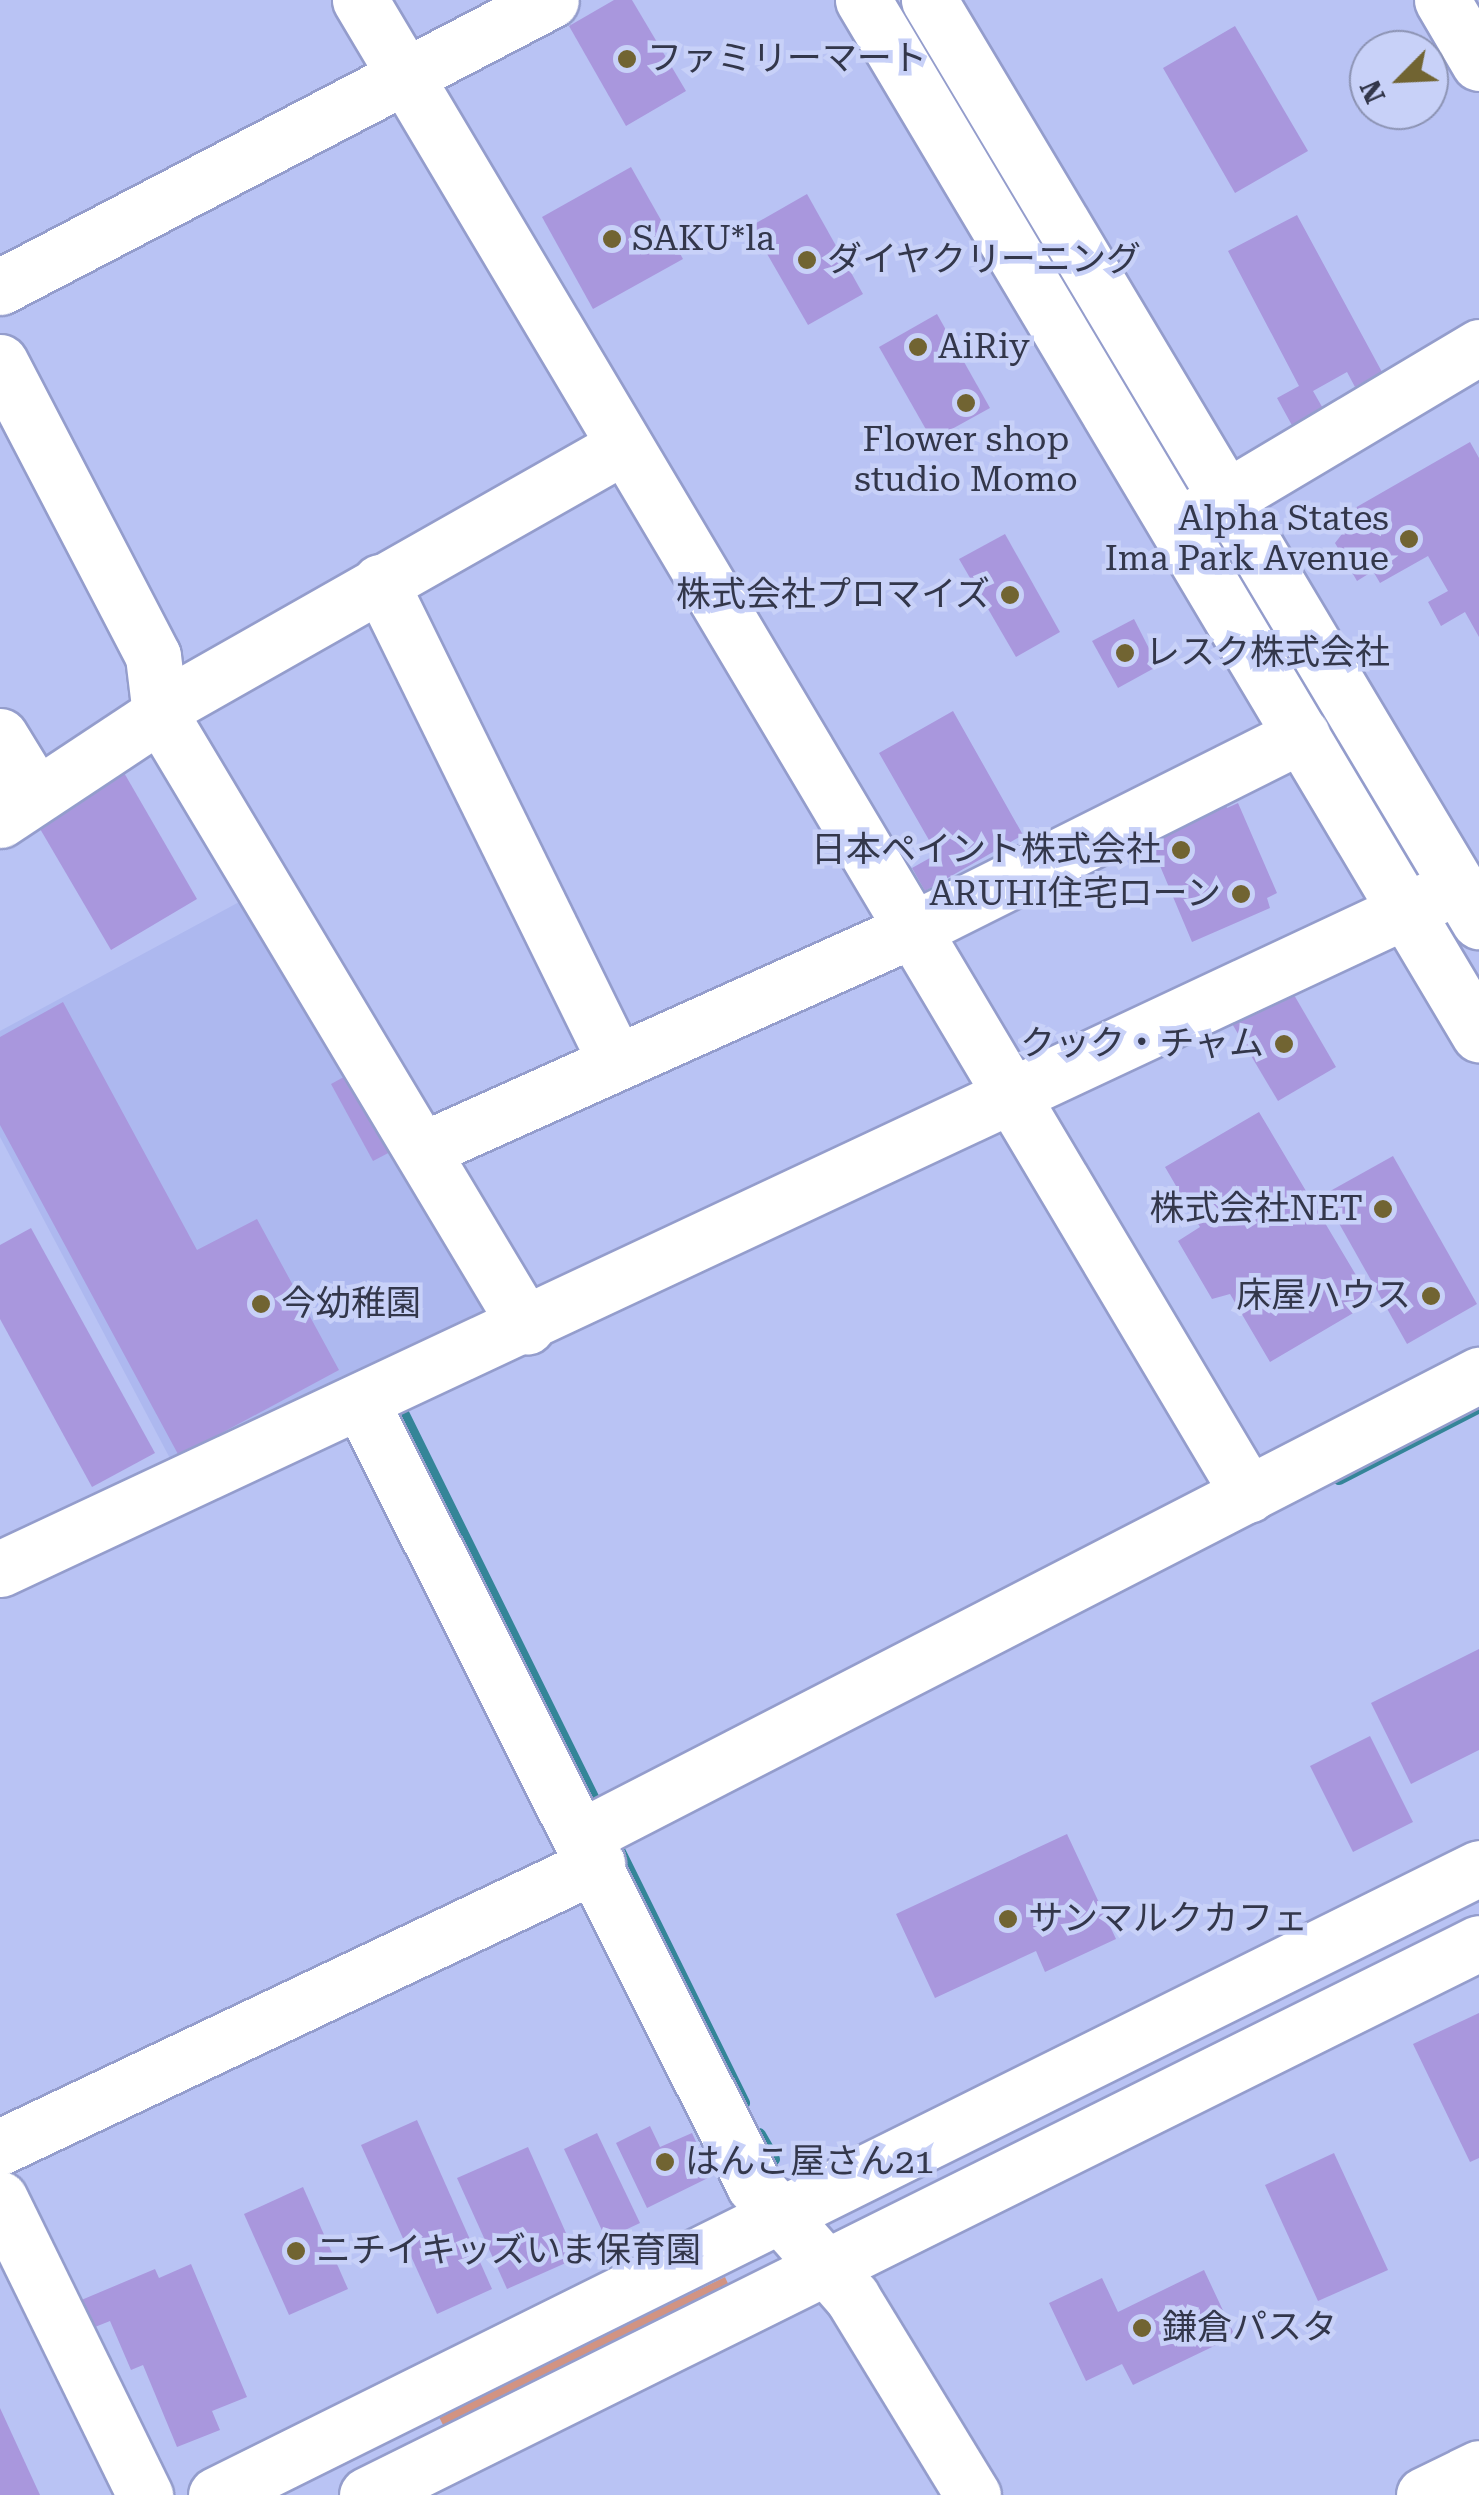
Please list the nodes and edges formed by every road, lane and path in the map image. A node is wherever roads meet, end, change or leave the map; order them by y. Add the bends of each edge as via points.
1 (360, 0) edge
2 (551, 0) edge
3 (864, 0) edge
4 (929, 0) edge
5 (1442, 0) edge
6 (1479, 62) edge
7 (405, 78) junction
8 (0, 287) edge
9 (1479, 346) edge
10 (0, 362) edge
11 (624, 446) junction
12 (1226, 496) junction
13 (1179, 526) junction
14 (380, 582) junction
15 (160, 700) junction
16 (1302, 735) junction
17 (17, 781) edge
18 (1469, 903) edge
19 (1403, 909) junction
20 (912, 930) junction
21 (1479, 1034) edge
22 (616, 1062) junction
23 (1012, 1100) junction
24 (422, 1150) junction
25 (527, 1327) junction
26 (1479, 1375) edge
27 (362, 1404) junction
28 (1249, 1495) junction
29 (0, 1569) edge
30 (598, 1837) junction
31 (1479, 1868) edge
32 (1479, 1943) edge
33 (0, 2147) edge
34 (0, 2199) edge
35 (783, 2217) junction
36 (824, 2264) junction
37 (354, 2427) junction
38 (1479, 2468) edge
39 (377, 2493) edge
40 (146, 2495) edge
41 (216, 2495) edge
42 (973, 2495) edge
43 (1424, 2495) edge

1 - 7 street
2 - 7 street
3 - 13 street
4 - 12 street
5 - 6 street
7 - 8 street
7 - 11 street
9 - 12 street
10 - 15 street via 153,656
11 - 14 street via 506,518
11 - 20 street
12 - 13 street
12 - 18 street
13 - 16 street
14 - 15 street
14 - 22 street
15 - 17 street
15 - 24 street
16 - 19 street
16 - 20 street
18 - 19 street
19 - 21 street
19 - 23 street
20 - 22 street
20 - 23 street
22 - 24 street
23 - 25 street
23 - 28 street
24 - 25 street
25 - 27 street
26 - 28 street
27 - 29 street
27 - 30 street
28 - 30 street
30 - 33 street
30 - 35 street via 754,2185
31 - 35 street
32 - 36 street
34 - 40 street
35 - 36 street
35 - 37 street
36 - 39 street
36 - 42 street via 852,2296
37 - 39 street
37 - 41 street
38 - 43 street

